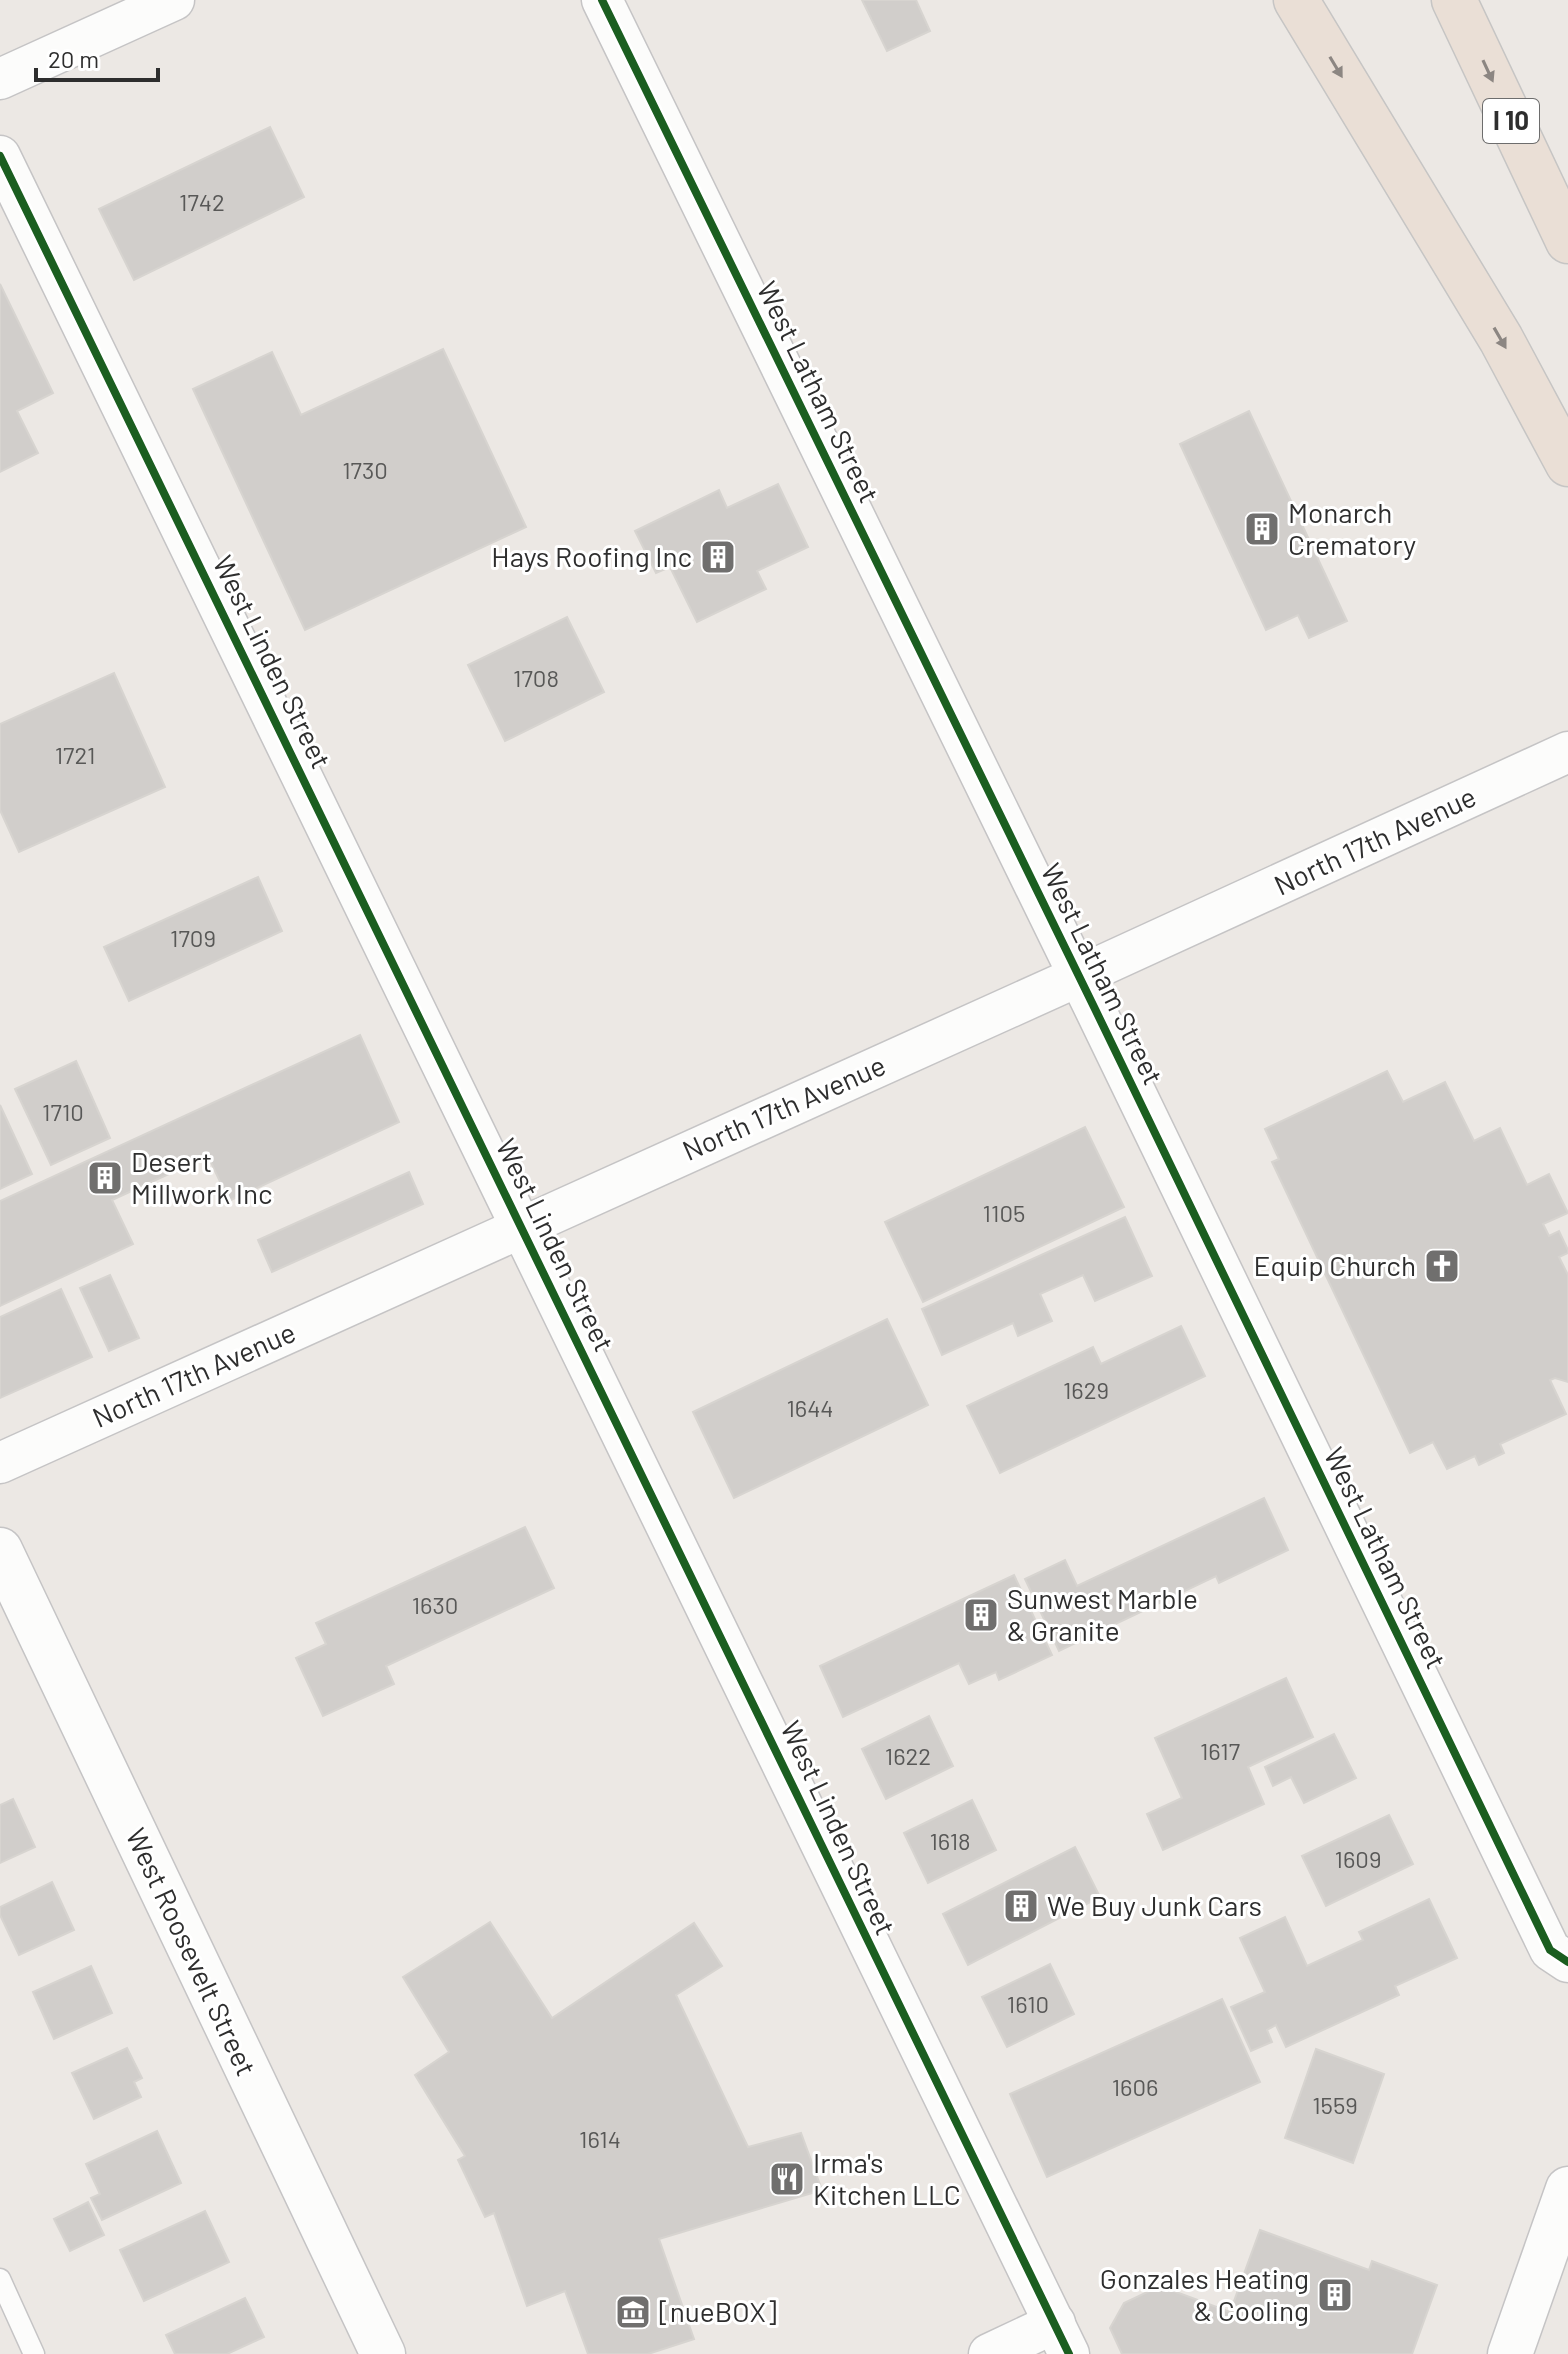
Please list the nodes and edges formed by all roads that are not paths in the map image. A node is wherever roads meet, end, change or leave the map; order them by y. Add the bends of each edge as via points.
1 (174, 0) edge
2 (602, 0) edge
3 (1296, 0) edge
4 (1454, 0) edge
5 (0, 79) edge
6 (0, 156) edge
7 (1568, 241) edge
8 (1568, 464) edge
9 (1568, 752) edge
10 (1079, 976) junction
11 (522, 1226) junction
12 (0, 1463) edge
13 (0, 1550) edge
14 (1568, 1962) edge
15 (1568, 2189) edge
16 (0, 2279) edge
17 (1062, 2339) edge
18 (34, 2354) edge
19 (383, 2354) edge
20 (989, 2354) edge
21 (1510, 2354) edge

1 - 5 street
2 - 10 street, West Latham Street
3 -> 8 highway via 1501,339
4 -> 7 highway, I 10
6 - 11 street, West Linden Street
9 - 10 street, North 17th Avenue
10 - 11 street, North 17th Avenue
10 - 14 street, West Latham Street via 1550,1950
11 - 12 street, North 17th Avenue
11 - 17 street, West Linden Street
13 - 19 street, West Roosevelt Street
15 - 21 street
16 - 18 lane
17 - 20 street

